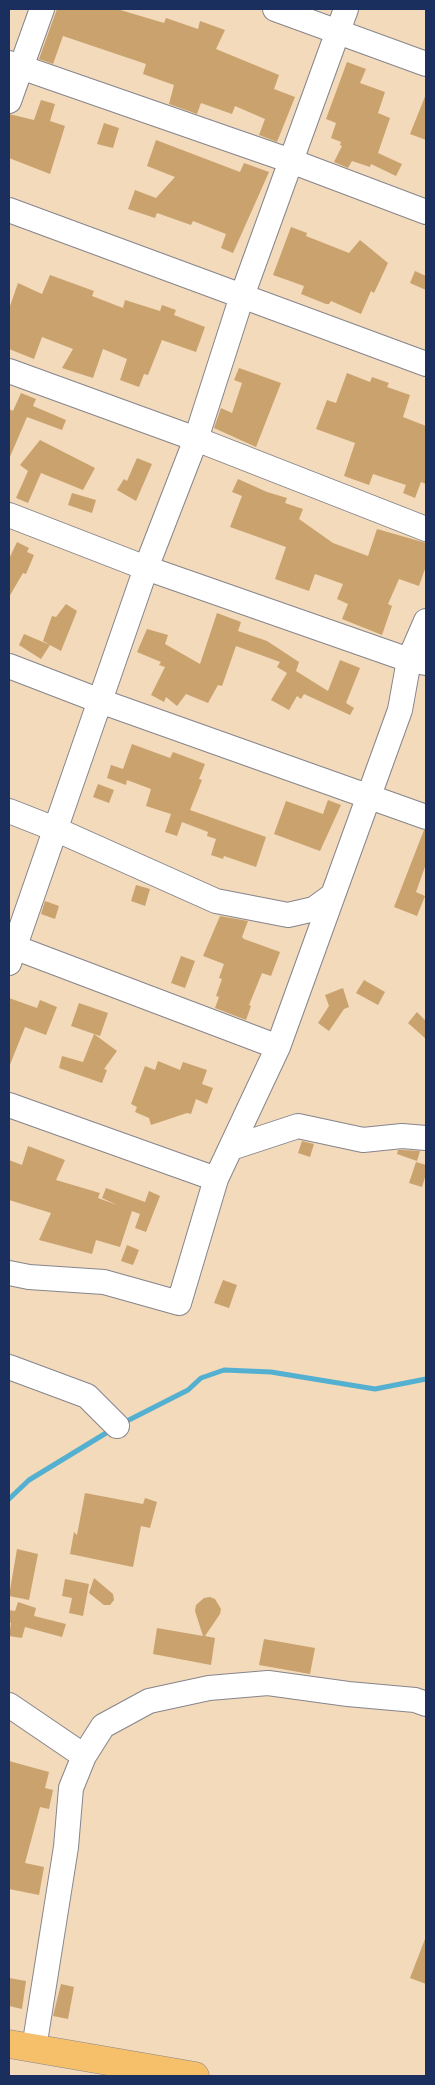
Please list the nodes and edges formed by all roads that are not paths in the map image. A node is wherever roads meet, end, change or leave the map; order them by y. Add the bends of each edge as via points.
1 (42, 9) edge
2 (275, 9) edge
3 (346, 9) edge
4 (338, 31) junction
5 (426, 64) edge
6 (15, 65) edge
7 (9, 101) edge
8 (291, 161) junction
9 (9, 210) edge
10 (426, 212) edge
11 (242, 296) junction
12 (426, 364) edge
13 (9, 371) edge
14 (196, 439) junction
15 (9, 515) edge
16 (426, 529) edge
17 (146, 568) junction
18 (426, 621) edge
19 (418, 661) edge
20 (9, 666) edge
21 (100, 701) junction
22 (369, 796) junction
23 (9, 811) edge
24 (426, 817) edge
25 (55, 829) junction
26 (333, 895) junction
27 (11, 952) edge
28 (278, 1047) junction
29 (9, 1105) edge
30 (426, 1138) edge
31 (231, 1148) junction
32 (216, 1179) junction
33 (9, 1273) edge
34 (9, 1367) edge
35 (117, 1426) dead end
36 (426, 1704) edge
37 (9, 1705) edge
38 (84, 1756) junction
39 (21, 2046) edge
40 (195, 2076) edge

1 - 6 street
2 - 4 street
3 - 4 street
4 - 5 street
4 - 8 street
6 - 7 street
6 - 8 street
8 - 10 street
8 - 11 street
9 - 11 street
11 - 12 street
11 - 14 street
13 - 14 street
14 - 16 street
14 - 17 street
15 - 17 street
17 - 19 street
17 - 21 street
18 - 19 street
19 - 22 street
20 - 21 street
21 - 22 street
21 - 25 street
22 - 24 street
22 - 26 street
23 - 25 street
25 - 26 street via 216,901 288,915 314,908
25 - 27 street
26 - 28 street
27 - 28 street
28 - 31 street
29 - 32 street
30 - 31 street via 402,1136 363,1140 298,1126
31 - 32 street
32 - 33 street via 179,1303 104,1282
34 - 35 street via 87,1396
36 - 38 street via 416,1700 268,1683 209,1688 149,1701 110,1722 103,1726
37 - 38 street
38 - 39 street via 72,1788 66,1847
39 - 40 highway

